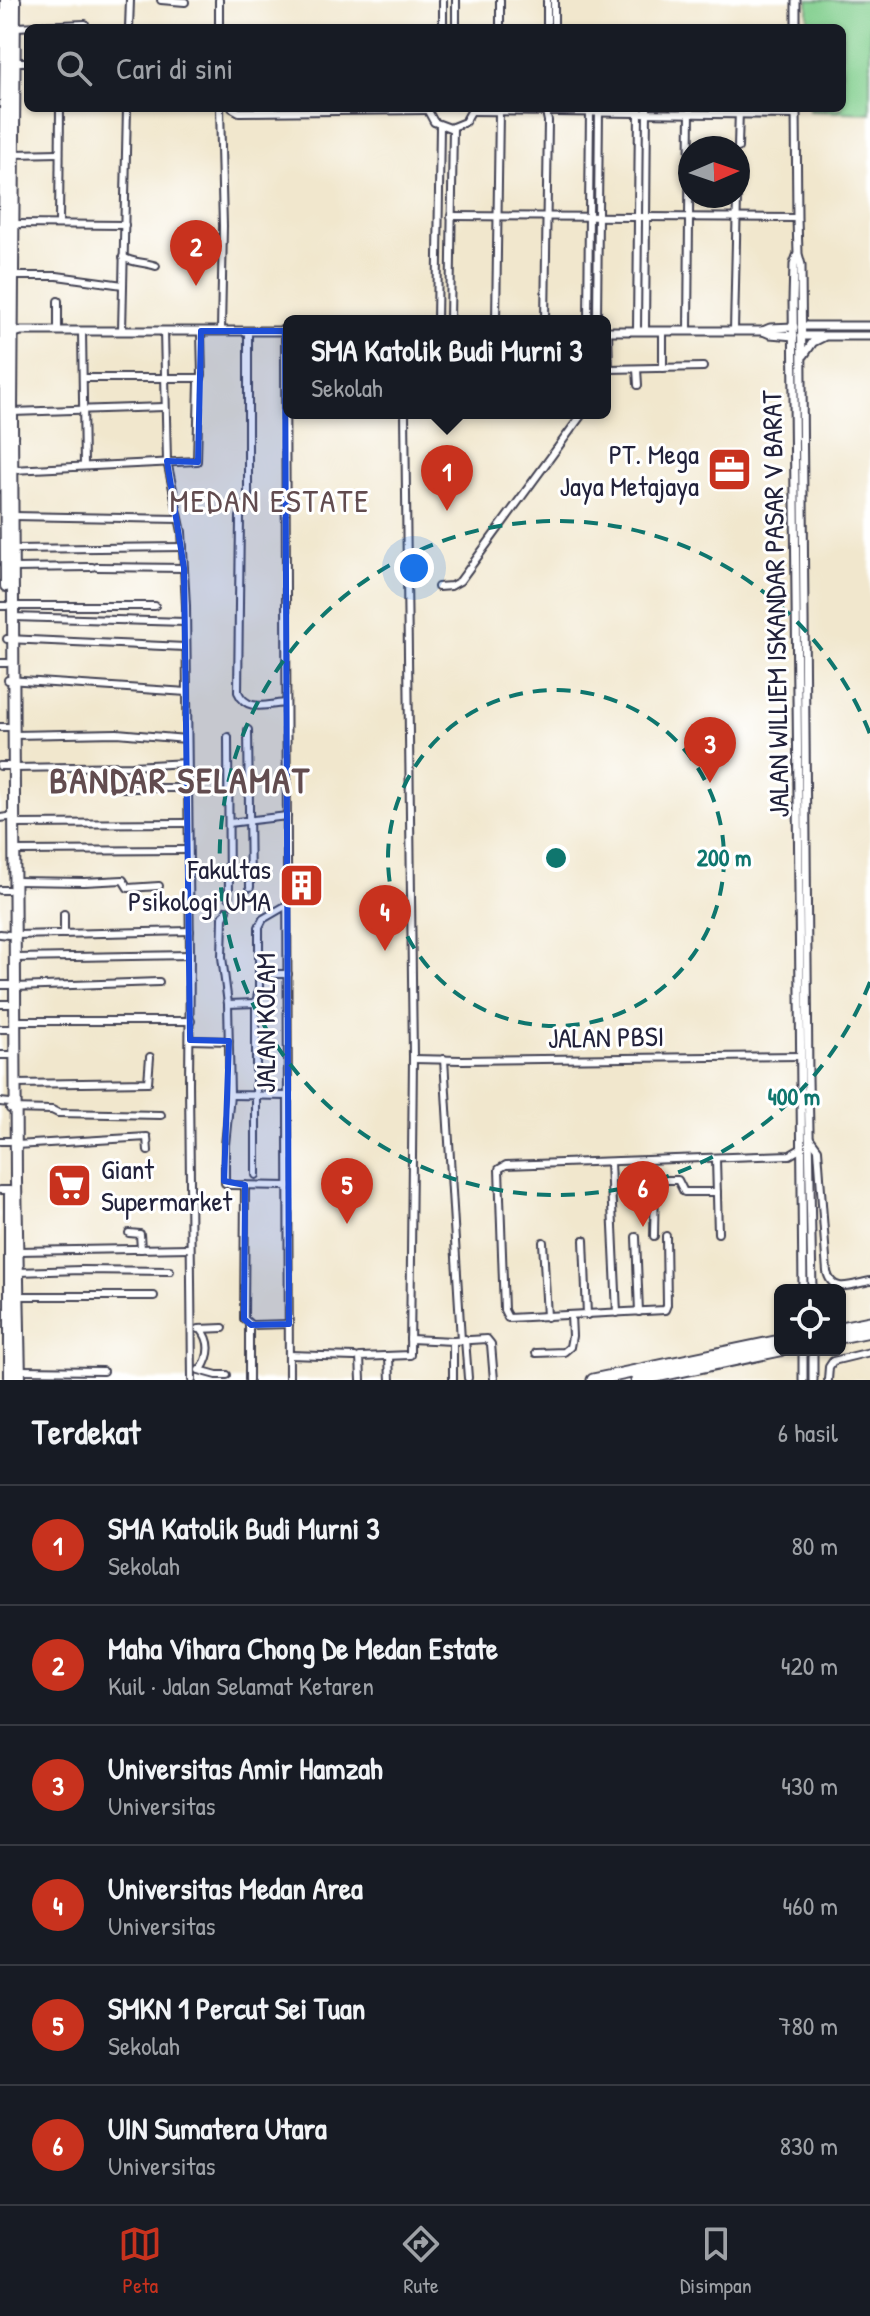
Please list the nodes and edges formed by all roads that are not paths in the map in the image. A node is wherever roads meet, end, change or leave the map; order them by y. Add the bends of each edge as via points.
1 (6, 0) edge
2 (15, 0) edge
3 (130, 0) edge
4 (161, 0) edge
5 (219, 0) edge
6 (443, 0) edge
7 (456, 0) edge
8 (500, 0) edge
9 (547, 0) edge
10 (554, 0) edge
11 (796, 0) edge
12 (185, 2) edge
13 (132, 24) edge
14 (219, 24) edge
15 (443, 24) edge
16 (456, 24) edge
17 (500, 24) edge
18 (547, 24) edge
19 (554, 24) edge
20 (796, 24) edge
21 (7, 26) edge
22 (10, 62) junction
23 (24, 62) edge
24 (3, 88) edge
25 (60, 112) edge
26 (127, 112) edge
27 (220, 112) edge
28 (428, 112) edge
29 (471, 112) edge
30 (499, 112) edge
31 (549, 112) edge
32 (590, 112) edge
33 (599, 112) edge
34 (643, 112) edge
35 (690, 112) edge
36 (739, 112) edge
37 (796, 112) edge
38 (440, 126) junction
39 (453, 127) junction
40 (738, 136) edge
41 (594, 139) junction
42 (6, 153) edge
43 (59, 153) junction
44 (594, 160) junction
45 (590, 176) junction
46 (598, 176) junction
47 (594, 191) junction
48 (736, 208) edge
49 (451, 216) junction
50 (497, 216) junction
51 (547, 217) junction
52 (589, 217) junction
53 (598, 217) junction
54 (642, 217) junction
55 (688, 218) junction
56 (736, 218) junction
57 (797, 218) junction
58 (5, 224) edge
59 (59, 224) junction
60 (125, 225) junction
61 (589, 245) junction
62 (598, 245) junction
63 (123, 257) junction
64 (593, 260) junction
65 (156, 266) dead end
66 (13, 276) junction
67 (589, 277) junction
68 (597, 277) junction
69 (123, 285) junction
70 (589, 297) junction
71 (597, 297) junction
72 (58, 301) dead end
73 (437, 315) edge
74 (450, 315) edge
75 (496, 315) edge
76 (545, 315) edge
77 (588, 315) edge
78 (597, 315) edge
79 (870, 326) edge
80 (8, 331) edge
81 (58, 331) junction
82 (82, 331) junction
83 (122, 331) junction
84 (164, 331) junction
85 (201, 331) junction
86 (221, 331) junction
87 (248, 331) junction
88 (283, 331) edge
89 (611, 331) edge
90 (641, 331) junction
91 (663, 331) junction
92 (688, 331) junction
93 (734, 331) junction
94 (798, 331) junction
95 (825, 336) junction
96 (870, 336) edge
97 (802, 359) junction
98 (703, 367) dead end
99 (663, 368) junction
100 (611, 369) edge
101 (637, 369) junction
102 (164, 377) junction
103 (83, 378) junction
104 (201, 378) junction
105 (638, 385) dead end
106 (2, 400) edge
107 (164, 407) junction
108 (84, 410) junction
109 (12, 412) junction
110 (287, 419) edge
111 (405, 419) edge
112 (579, 419) edge
113 (2, 435) edge
114 (167, 461) junction
115 (84, 466) junction
116 (6, 471) edge
117 (799, 480) junction
118 (13, 516) junction
119 (179, 519) junction
120 (183, 547) junction
121 (13, 549) junction
122 (13, 568) junction
123 (184, 568) junction
124 (438, 587) dead end
125 (155, 606) dead end
126 (8, 609) edge
127 (185, 622) junction
128 (10, 638) junction
129 (185, 647) junction
130 (4, 663) edge
131 (10, 680) junction
132 (187, 692) junction
133 (286, 703) junction
134 (7, 730) edge
135 (248, 730) dead end
136 (228, 737) dead end
137 (186, 739) junction
138 (187, 763) junction
139 (7, 767) edge
140 (122, 788) dead end
141 (187, 788) junction
142 (287, 816) junction
143 (8, 820) edge
144 (249, 821) junction
145 (187, 823) junction
146 (229, 823) junction
147 (188, 850) junction
148 (15, 851) junction
149 (159, 886) dead end
150 (8, 887) edge
151 (250, 887) dead end
152 (229, 897) dead end
153 (287, 905) junction
154 (227, 910) dead end
155 (64, 914) dead end
156 (190, 931) junction
157 (64, 934) junction
158 (8, 935) edge
159 (190, 955) junction
160 (15, 958) junction
161 (804, 967) junction
162 (259, 974) junction
163 (288, 974) junction
164 (159, 982) dead end
165 (8, 985) edge
166 (256, 1003) junction
167 (5, 1004) edge
168 (228, 1004) junction
169 (191, 1021) junction
170 (9, 1026) edge
171 (190, 1040) junction
172 (229, 1041) junction
173 (5, 1055) edge
174 (801, 1056) junction
175 (150, 1057) dead end
176 (413, 1059) junction
177 (444, 1059) junction
178 (16, 1084) junction
179 (230, 1095) junction
180 (257, 1096) junction
181 (287, 1096) junction
182 (9, 1106) edge
183 (161, 1115) dead end
184 (809, 1137) junction
185 (9, 1142) edge
186 (802, 1148) junction
187 (148, 1151) dead end
188 (716, 1159) junction
189 (610, 1162) junction
190 (256, 1175) dead end
191 (245, 1185) junction
192 (289, 1186) junction
193 (5, 1190) edge
194 (717, 1192) junction
195 (14, 1226) junction
196 (129, 1233) dead end
197 (718, 1233) dead end
198 (654, 1236) dead end
199 (666, 1236) dead end
200 (636, 1237) dead end
201 (584, 1240) dead end
202 (543, 1242) dead end
203 (190, 1248) junction
204 (141, 1249) junction
205 (18, 1251) junction
206 (170, 1271) dead end
207 (18, 1272) junction
208 (870, 1281) edge
209 (803, 1284) edge
210 (812, 1284) edge
211 (18, 1296) junction
212 (154, 1296) dead end
213 (5, 1304) edge
214 (639, 1312) junction
215 (617, 1313) junction
216 (571, 1315) junction
217 (587, 1315) junction
218 (547, 1317) junction
219 (870, 1322) edge
220 (249, 1324) junction
221 (289, 1324) junction
222 (846, 1327) edge
223 (223, 1328) dead end
224 (191, 1329) junction
225 (201, 1329) junction
226 (870, 1331) edge
227 (846, 1336) edge
228 (410, 1339) junction
229 (463, 1340) junction
230 (453, 1341) junction
231 (774, 1342) edge
232 (774, 1351) edge
233 (870, 1352) edge
234 (15, 1353) junction
235 (536, 1353) dead end
236 (289, 1355) junction
237 (803, 1356) edge
238 (813, 1356) edge
239 (355, 1357) dead end
240 (389, 1357) junction
241 (201, 1370) junction
242 (103, 1371) dead end
243 (191, 1371) junction
244 (20, 1375) edge
245 (227, 1375) dead end
246 (468, 1378) edge
247 (10, 1380) edge
248 (192, 1380) edge
249 (249, 1380) edge
250 (289, 1380) edge
251 (361, 1380) edge
252 (390, 1380) edge
253 (453, 1380) edge
254 (494, 1380) edge
255 (593, 1380) edge
256 (637, 1380) edge
257 (803, 1380) edge
258 (813, 1380) edge
259 (828, 1380) edge

1 - 21 highway
2 - 21 highway
3 - 13 street
4 - 12 street
5 - 14 street
6 - 15 street
7 - 16 street
8 - 17 street
9 - 18 street
10 - 19 street
11 - 20 street
21 - 22 highway
22 - 23 street
22 - 24 highway
22 - 42 highway
24 - 42 highway
25 - 43 street
26 - 60 street
27 - 86 street
28 - 38 street
29 - 39 street
30 - 50 street
31 - 51 street
32 - 41 street
33 - 41 street
34 - 54 street
35 - 55 street
36 - 40 street
37 - 57 street, JALAN WILLIEM ISKANDAR PASAR V BARAT
38 - 39 street
38 - 73 street
39 - 49 street
41 - 44 street
42 - 43 street
42 - 58 highway
43 - 59 street
44 - 45 street
44 - 46 street
45 - 46 street
45 - 47 street
46 - 47 street
47 - 52 street
47 - 53 street
48 - 56 street
49 - 50 street
49 - 74 street
50 - 51 street
50 - 75 street
51 - 52 street
51 - 76 street
52 - 53 street
52 - 61 street
53 - 54 street
53 - 62 street
54 - 55 street
54 - 90 street
55 - 56 street
55 - 92 street
56 - 57 street
56 - 93 street
57 - 94 street, JALAN WILLIEM ISKANDAR PASAR V BARAT
58 - 59 street
58 - 66 highway
58 - 80 highway
59 - 60 street
60 - 63 street
61 - 62 street
61 - 64 street
62 - 64 street
63 - 65 street
63 - 69 street
64 - 67 street
64 - 68 street
66 - 69 street
66 - 80 highway
67 - 68 street
67 - 70 street
68 - 71 street
69 - 83 street
70 - 71 street
70 - 77 street
71 - 78 street
72 - 81 street
79 - 94 street
80 - 81 street
80 - 106 highway
80 - 109 highway
81 - 82 street
82 - 83 street
82 - 103 street
83 - 84 street
84 - 85 street
84 - 102 street
85 - 86 street
85 - 104 street
86 - 87 street
87 - 88 street
87 - 133 street via 248,501 240,517 238,692 249,705
89 - 90 street
90 - 91 street
91 - 92 street
91 - 99 street
92 - 93 street
93 - 94 street
94 - 95 street
94 - 97 street, JALAN WILLIEM ISKANDAR PASAR V BARAT
94 - 117 street, JALAN WILLIEM ISKANDAR PASAR V BARAT
95 - 96 street
95 - 97 street via 813,342
97 - 117 street, JALAN WILLIEM ISKANDAR PASAR V BARAT
98 - 99 street
99 - 101 street
100 - 101 street
101 - 105 street
102 - 103 street
102 - 104 street
102 - 107 street
103 - 108 street
104 - 114 street via 197,460
106 - 113 highway
107 - 108 street
107 - 114 street
108 - 109 street
108 - 115 street
109 - 116 highway
110 - 133 street, JALAN KOLAM
111 - 176 street
112 - 124 street via 460,581
113 - 116 highway
114 - 115 street
114 - 119 street
115 - 116 street
116 - 118 highway
116 - 126 highway
117 - 161 street, JALAN WILLIEM ISKANDAR PASAR V BARAT
118 - 119 street
118 - 121 highway
119 - 120 street
120 - 121 street
120 - 123 street
121 - 122 highway
122 - 123 street
122 - 126 highway
123 - 127 street
125 - 126 street
126 - 127 street
126 - 128 highway
127 - 129 street
128 - 129 street
128 - 130 highway
128 - 131 highway
129 - 132 street
130 - 131 highway
131 - 132 street
131 - 134 highway
132 - 137 street
133 - 142 street, JALAN KOLAM
134 - 137 street
134 - 139 highway
135 - 144 street
136 - 146 street
137 - 138 street
138 - 139 street
138 - 141 street
139 - 143 highway
140 - 141 street
141 - 145 street
142 - 144 street
142 - 153 street, JALAN KOLAM
143 - 145 street
143 - 148 highway
143 - 150 highway
144 - 146 street
144 - 151 street
145 - 147 street
146 - 152 street
147 - 148 street
147 - 156 street
148 - 150 highway
149 - 150 street via 128,888 123,880
150 - 158 highway
153 - 162 street via 260,924
153 - 163 street, JALAN KOLAM
154 - 168 street via 222,957
155 - 157 street
156 - 157 street
156 - 159 street
157 - 158 street
158 - 160 highway
158 - 165 highway
159 - 160 street
159 - 169 street
160 - 165 highway
161 - 174 street, JALAN WILLIEM ISKANDAR PASAR V BARAT
161 - 184 street, JALAN WILLIEM ISKANDAR PASAR V BARAT
162 - 163 street
162 - 166 street
163 - 181 street, JALAN KOLAM
164 - 165 street
165 - 167 highway
165 - 170 highway
166 - 168 street
166 - 180 street
167 - 170 highway
168 - 172 street
169 - 170 street
169 - 171 street
170 - 173 highway
170 - 178 highway
171 - 172 street
171 - 203 street
172 - 179 street
173 - 182 highway
174 - 177 street, JALAN PBSI
174 - 186 street, JALAN WILLIEM ISKANDAR PASAR V BARAT
175 - 178 street via 148,1082
176 - 177 street, JALAN PBSI
176 - 228 street
177 - 229 street
178 - 182 highway
179 - 180 street
179 - 191 street via 224,1181
180 - 181 street
180 - 190 street
181 - 192 street, JALAN KOLAM
182 - 183 street via 58,1113
182 - 185 highway
184 - 208 street via 818,1149 829,1281 844,1286
184 - 210 street, JALAN WILLIEM ISKANDAR PASAR V BARAT
185 - 187 street via 147,1137
185 - 193 highway
185 - 195 highway
186 - 188 street via 790,1155
186 - 209 street, JALAN WILLIEM ISKANDAR PASAR V BARAT
188 - 189 street
188 - 194 street
189 - 215 street
189 - 218 street via 499,1169 505,1315
191 - 192 street
191 - 220 street via 243,1316
192 - 221 street, JALAN KOLAM
193 - 195 highway
194 - 197 street
194 - 198 street via 684,1192 678,1180 655,1180
195 - 205 highway
195 - 213 highway
196 - 204 street via 140,1234
199 - 214 street via 667,1308
200 - 214 street
201 - 217 street
202 - 218 street
203 - 204 street
203 - 224 street
204 - 205 street
205 - 207 highway
206 - 207 street
207 - 211 highway
211 - 212 street
211 - 234 highway
213 - 234 highway
214 - 215 street
215 - 217 street
216 - 217 street
216 - 218 street
216 - 235 street via 570,1347
219 - 222 highway
220 - 221 street
220 - 249 street
221 - 236 street, JALAN KOLAM
223 - 225 street
224 - 225 street
224 - 243 street
225 - 241 street via 209,1347
226 - 227 highway
228 - 230 street
228 - 240 street via 410,1355
229 - 230 street
229 - 246 street
229 - 254 street via 489,1340
230 - 253 street
231 - 255 highway
232 - 256 highway
233 - 259 street via 833,1361
234 - 244 highway
234 - 247 highway
236 - 239 street
236 - 250 street, JALAN KOLAM
237 - 257 street
238 - 258 street
240 - 251 street via 360,1357
240 - 252 street
241 - 243 street
241 - 245 street
242 - 244 street
243 - 248 street

